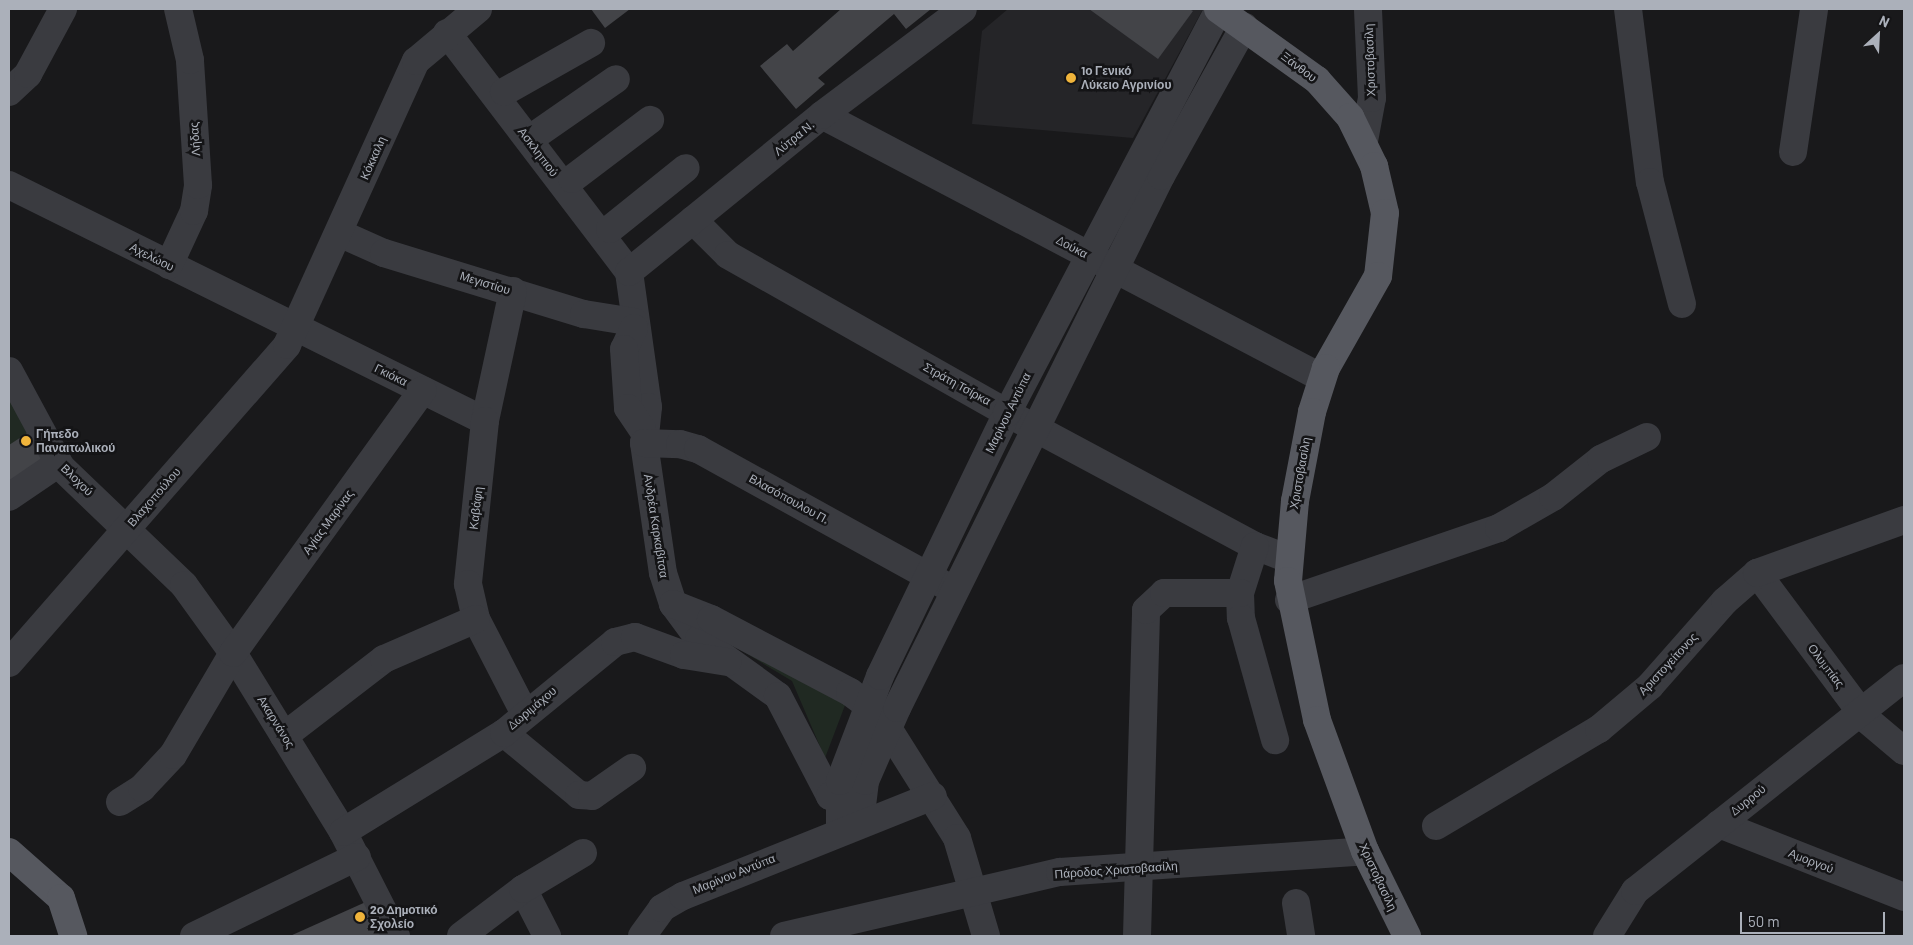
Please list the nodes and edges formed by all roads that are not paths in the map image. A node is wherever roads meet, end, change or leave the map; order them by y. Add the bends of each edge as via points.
1 (64, 9) edge
2 (178, 9) edge
3 (478, 9) edge
4 (963, 9) edge
5 (1219, 9) edge
6 (1368, 9) edge
7 (1628, 9) edge
8 (1814, 9) edge
9 (1244, 27) junction
10 (447, 32) junction
11 (591, 43) dead end
12 (616, 79) dead end
13 (9, 92) edge
14 (504, 92) dead end
15 (822, 115) junction
16 (650, 120) dead end
17 (536, 134) dead end
18 (1364, 141) junction
19 (1148, 142) junction
20 (1793, 152) dead end
21 (1172, 155) junction
22 (686, 168) dead end
23 (572, 179) dead end
24 (9, 185) edge
25 (693, 220) junction
26 (610, 229) dead end
27 (339, 233) junction
28 (1087, 255) junction
29 (169, 265) junction
30 (1114, 271) junction
31 (629, 272) junction
32 (513, 291) junction
33 (1682, 304) dead end
34 (634, 325) junction
35 (296, 329) junction
36 (9, 371) edge
37 (1322, 378) junction
38 (423, 390) junction
39 (1007, 412) junction
40 (485, 421) junction
41 (1038, 429) junction
42 (643, 436) junction
43 (1647, 437) dead end
44 (59, 463) junction
45 (9, 497) edge
46 (1904, 520) edge
47 (128, 527) junction
48 (1255, 546) junction
49 (1287, 558) junction
50 (1757, 573) junction
51 (928, 576) junction
52 (954, 591) junction
53 (1240, 593) junction
54 (1289, 600) junction
55 (674, 604) junction
56 (476, 619) junction
57 (233, 653) junction
58 (9, 663) edge
59 (731, 663) junction
60 (1904, 678) edge
61 (869, 705) junction
62 (1859, 710) junction
63 (525, 714) junction
64 (888, 726) junction
65 (504, 733) junction
66 (284, 736) junction
67 (1275, 740) dead end
68 (1904, 751) edge
69 (632, 768) dead end
70 (933, 796) junction
71 (120, 802) dead end
72 (850, 815) junction
73 (1719, 824) junction
74 (1436, 826) dead end
75 (343, 832) junction
76 (9, 852) edge
77 (1365, 852) junction
78 (583, 853) dead end
79 (357, 858) junction
80 (1140, 868) junction
81 (523, 889) junction
82 (976, 892) junction
83 (1904, 897) edge
84 (1296, 903) dead end
85 (73, 936) edge
86 (194, 936) edge
87 (396, 936) edge
88 (461, 936) edge
89 (547, 936) edge
90 (642, 936) edge
91 (784, 936) edge
92 (986, 936) edge
93 (1137, 936) edge
94 (1301, 936) edge
95 (1407, 936) edge
96 (1607, 936) edge

1 - 13 street via 28,74
2 - 29 street, Λήδας via 190,60 198,185 194,212
3 - 10 street, Κόκκαλη
4 - 15 street, Λύτρα Ν.
5 - 9 main road, Ξάνθου
5 - 19 street, Μαρίνου Αντύπα
6 - 18 street, Χριστοβασίλη via 1372,98
7 - 33 street via 1650,182
8 - 20 street
9 - 18 main road, Ξάνθου via 1317,80 1350,117
9 - 21 street
10 - 27 street, Κόκκαλη via 416,61
10 - 31 street, Ασκληπιού
11 - 14 street
12 - 17 street
15 - 25 street, Λύτρα Ν.
15 - 28 street, Δούκα
16 - 23 street
18 - 37 main road, Χριστοβασίλη via 1385,213 1383,257 1373,287
19 - 21 street
19 - 28 street, Μαρίνου Αντύπα
21 - 30 street
22 - 26 street
24 - 29 street, Αχελώου
25 - 31 street, Λύτρα Ν.
25 - 39 street, Στράτη Τσίρκα via 728,255
27 - 32 street, Μεγιστίου via 384,253
27 - 35 street, Κόκκαλη
28 - 30 street, Δούκα
28 - 39 street, Μαρίνου Αντύπα
29 - 35 street, Αχελώου
30 - 37 street, Δούκα
30 - 41 street
31 - 34 street, Ανδρέα Καρκαβίτσα
32 - 34 street, Μεγιστίου via 584,314
32 - 40 street, Καβάφη
34 - 42 street, Ανδρέα Καρκαβίτσα via 643,349 648,407
35 - 38 street, Γκιόκα
35 - 47 street, Βλαχοπούλου
36 - 44 street, Βλοχού
37 - 49 main road, Χριστοβασίλη via 1304,446
38 - 40 street, Γκιόκα
38 - 57 street, Αγίας Μαρίνας
39 - 41 street, Στράτη Τσίρκα
39 - 51 street, Μαρίνου Αντύπα
40 - 56 street, Καβάφη via 467,570
41 - 48 street, Στράτη Τσίρκα
41 - 52 street
42 - 51 street, Βλασόπουλου Π. via 698,449
42 - 55 street, Ανδρέα Καρκαβίτσα via 663,573
43 - 54 street via 1601,459 1553,497 1500,528
44 - 45 street
44 - 47 street, Βλοχού
46 - 50 street, Αριστογείτονος
47 - 57 street, Ακαρνάνος via 184,585
47 - 58 street, Βλαχοπούλου
48 - 49 street, Στράτη Τσίρκα
48 - 53 street
49 - 54 main road, Χριστοβασίλη
50 - 62 street, Ολυμπίας
50 - 74 street, Αριστογείτονος via 1725,601 1650,686 1599,730
51 - 52 street, Βλασόπουλου Π.
51 - 61 street, Μαρίνου Αντύπα
52 - 64 street
53 - 67 street via 1246,644
53 - 80 street via 1164,594 1146,610
54 - 77 main road, Χριστοβασίλη via 1317,720
55 - 59 street, Ανδρέα Καρκαβίτσα via 699,639
55 - 61 street via 711,619
56 - 63 street, Καβάφη
56 - 66 street via 384,658
57 - 66 street, Ακαρνάνος
57 - 71 street, Αγίας Μαρίνας via 173,755 142,788
59 - 63 street, Δωριμάχου via 627,638 601,651
59 - 72 street, Ανδρέα Καρκαβίτσα via 778,696 819,780
60 - 62 street, Δυρρού
61 - 64 street
61 - 72 street, Μαρίνου Αντύπα via 842,774
62 - 68 street, Ολυμπίας via 1875,729
62 - 73 street, Δυρρού
63 - 65 street, Δωριμάχου
64 - 70 street
64 - 72 street
65 - 69 street via 579,795 592,796
65 - 75 street, Δωριμάχου
66 - 75 street, Ακαρνάνος
70 - 72 street, Μαρίνου Αντύπα
70 - 82 street via 957,838
72 - 90 street, Μαρίνου Αντύπα via 668,903
73 - 83 street, Αμοργού
73 - 96 street, Δυρρού via 1635,892
75 - 79 street, Ακαρνάνος
76 - 85 main road via 61,898
77 - 80 street, Πάροδος Χριστοβασίλη
77 - 95 main road, Χριστοβασίλη
78 - 81 street
79 - 86 street
79 - 87 street, Ακαρνάνος
80 - 82 street, Πάροδος Χριστοβασίλη via 1060,872
80 - 93 street
81 - 88 street
81 - 89 street
82 - 91 street, Πάροδος Χριστοβασίλη
82 - 92 street
84 - 94 street

